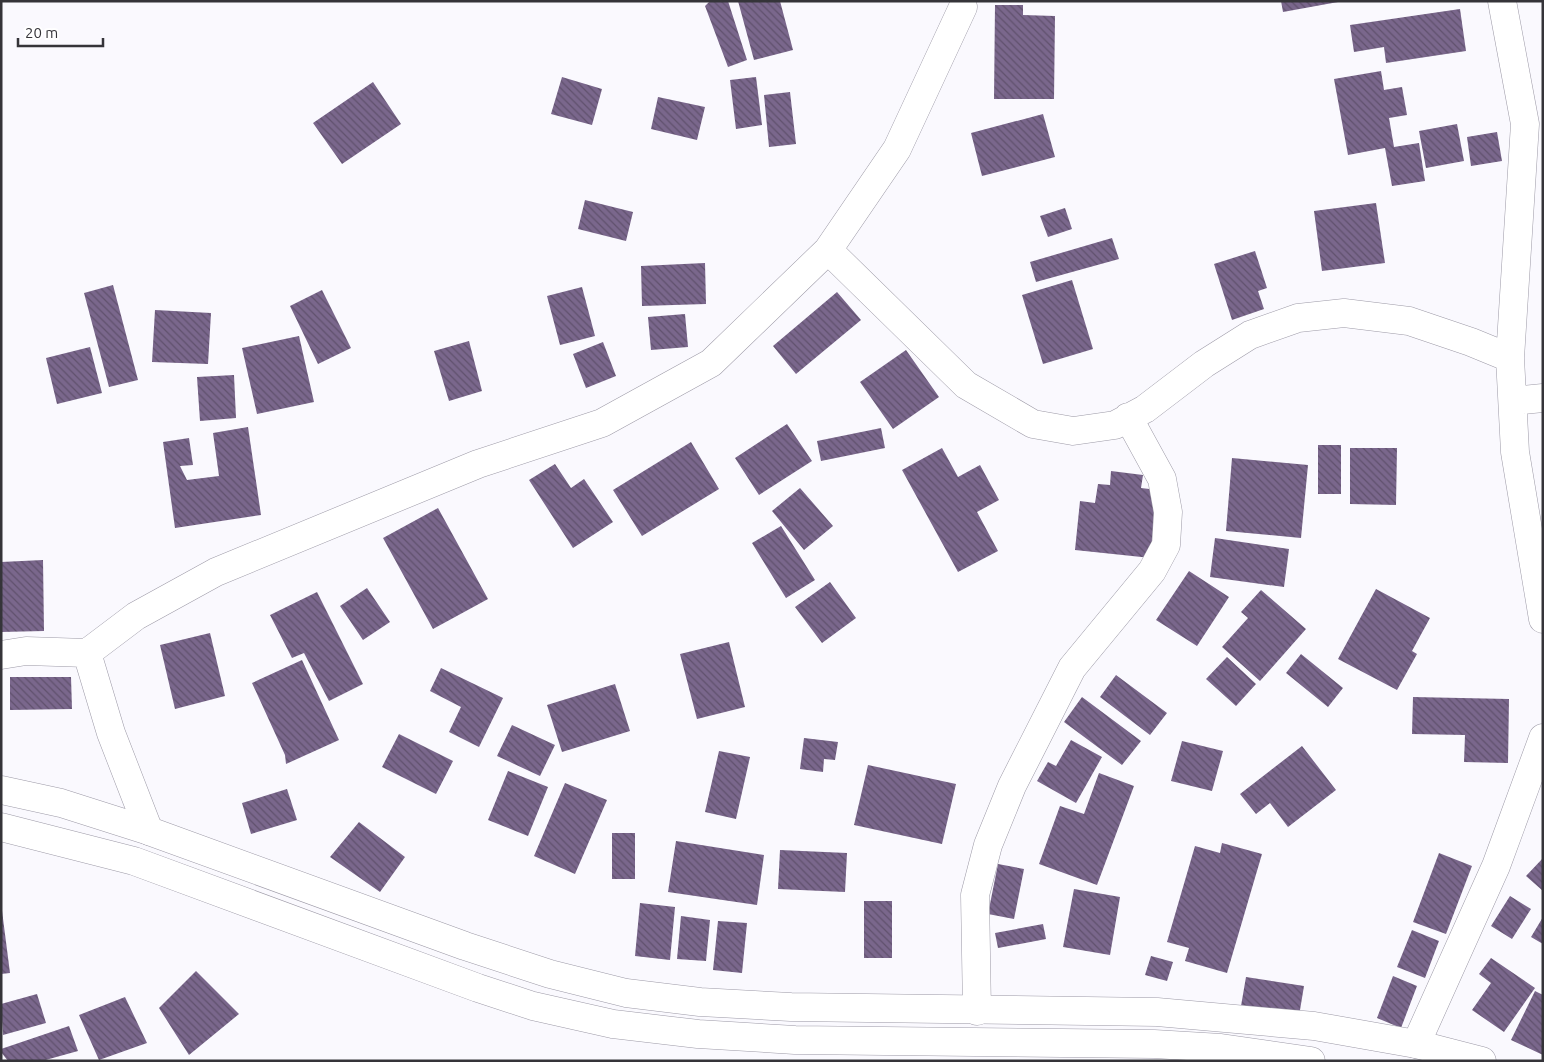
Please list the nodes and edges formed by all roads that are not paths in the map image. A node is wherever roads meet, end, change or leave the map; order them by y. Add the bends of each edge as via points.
1 (1502, 1) edge
2 (963, 7) dead end
3 (828, 250) junction
4 (1510, 358) junction
5 (1543, 398) edge
6 (1513, 401) junction
7 (1128, 418) junction
8 (1543, 619) edge
9 (86, 653) junction
10 (1, 655) edge
11 (1543, 738) edge
12 (1, 790) edge
13 (1, 827) edge
14 (149, 830) junction
15 (977, 1011) junction
16 (1416, 1044) junction
17 (1311, 1061) edge
18 (1482, 1061) edge

1 - 4 street via 1525,124
2 - 3 street via 897,149
3 - 7 street via 966,385 1033,424 1074,431 1115,425
3 - 9 street via 711,363 602,424 478,464 216,572 136,616
4 - 6 street
4 - 7 street via 1409,321 1344,313 1298,318 1250,335
5 - 6 street
6 - 8 street via 1515,452
7 - 15 street via 1162,479 1168,512 1166,545 1152,572 1072,668 1012,786 988,845 975,896
9 - 10 street
9 - 14 street via 111,733
11 - 16 street via 1496,866
12 - 14 street via 61,803
13 - 17 street via 134,860 478,988 533,1006 613,1024 698,1034 795,1040 1154,1044 1221,1048
14 - 15 street via 465,946 550,974 626,993 700,1002 790,1007
15 - 16 street via 1157,1012 1314,1026
16 - 18 street

